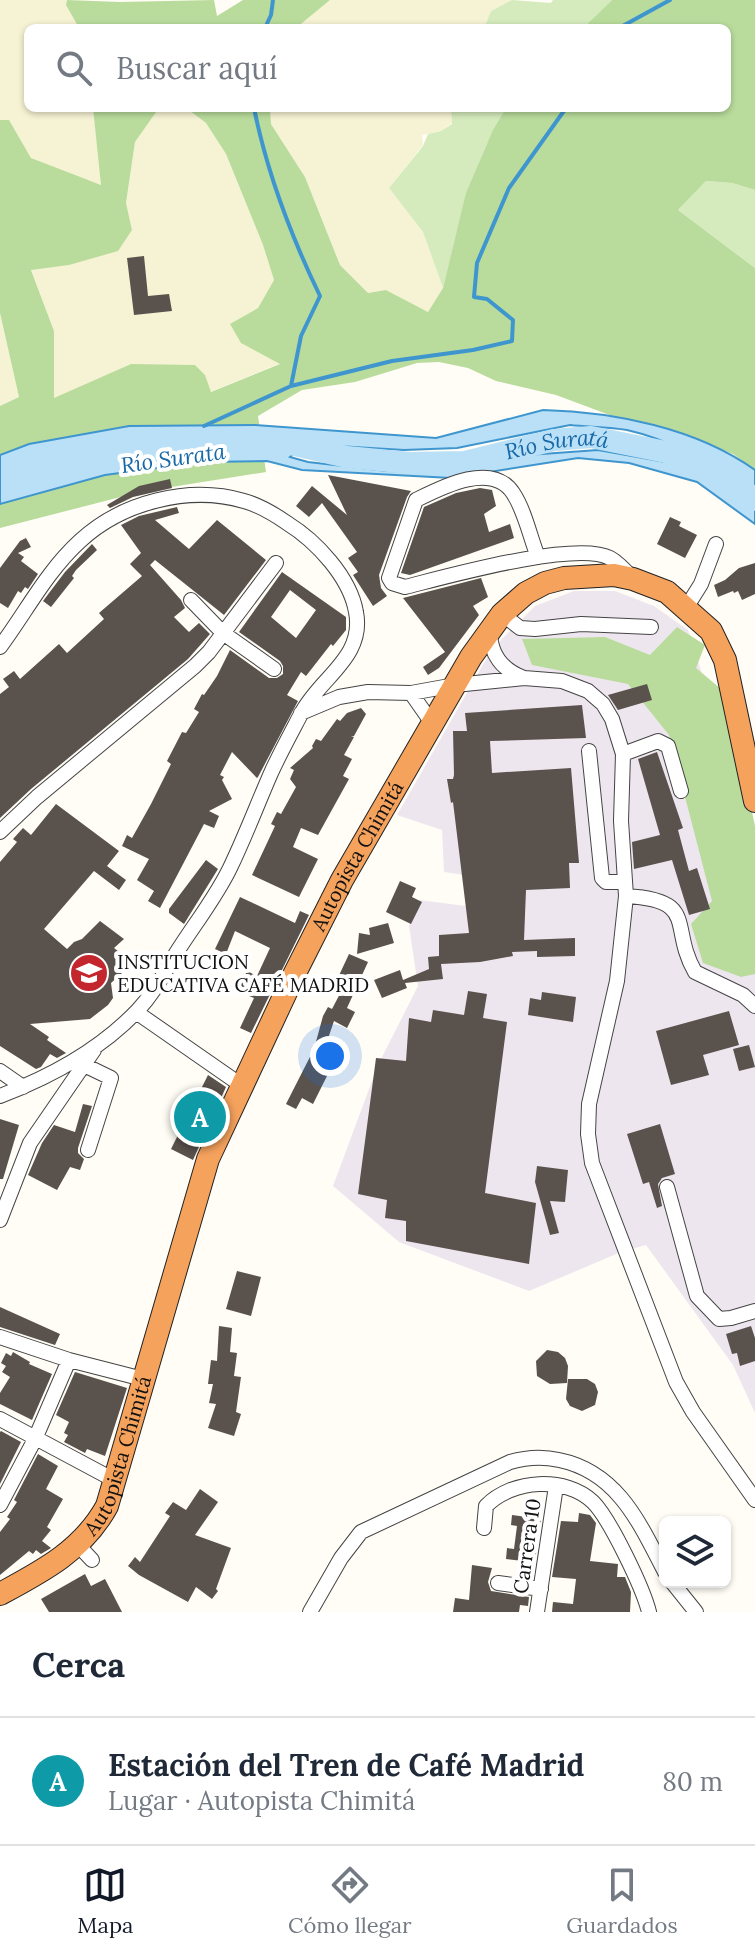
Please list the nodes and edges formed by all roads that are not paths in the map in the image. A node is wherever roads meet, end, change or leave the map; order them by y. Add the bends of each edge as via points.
1 (716, 544) dead end
2 (538, 557) junction
3 (276, 563) dead end
4 (633, 579) junction
5 (191, 600) dead end
6 (686, 608) junction
7 (496, 621) junction
8 (651, 627) dead end
9 (223, 633) junction
10 (0, 647) edge
11 (274, 669) dead end
12 (524, 678) junction
13 (455, 685) junction
14 (411, 693) junction
15 (301, 713) junction
16 (432, 723) junction
17 (589, 751) dead end
18 (623, 754) junction
19 (681, 791) dead end
20 (755, 801) edge
21 (0, 832) edge
22 (625, 889) junction
23 (755, 1006) edge
24 (136, 1012) junction
25 (79, 1062) junction
26 (0, 1071) edge
27 (241, 1085) junction
28 (23, 1087) junction
29 (0, 1096) edge
30 (88, 1150) dead end
31 (667, 1187) dead end
32 (0, 1220) edge
33 (755, 1311) edge
34 (0, 1337) edge
35 (69, 1360) junction
36 (143, 1379) junction
37 (0, 1419) edge
38 (35, 1439) junction
39 (116, 1481) junction
40 (556, 1486) junction
41 (755, 1500) edge
42 (0, 1505) edge
43 (628, 1505) junction
44 (608, 1522) junction
45 (484, 1528) dead end
46 (649, 1542) junction
47 (623, 1554) junction
48 (659, 1561) edge
49 (498, 1583) dead end
50 (677, 1588) edge
51 (541, 1589) junction
52 (0, 1594) edge
53 (310, 1612) edge
54 (537, 1612) edge
55 (649, 1612) edge
56 (696, 1612) edge

1 - 6 street
2 - 2 street via 405,587 389,578 416,500 482,478 503,482 513,493
2 - 4 street via 608,556
3 - 9 street
4 - 6 highway, Autopista Chimitá via 667,592
4 - 7 highway, Autopista Chimitá via 591,575 545,583
5 - 9 street
6 - 20 highway, Autopista Chimitá via 711,631 725,660
7 - 8 street via 535,629 581,624
7 - 12 street via 491,644 497,658
7 - 13 highway, Autopista Chimitá
9 - 11 street
9 - 21 street via 193,668
10 - 15 street via 61,561 110,519 172,496 245,501 294,527 317,547 336,570 356,611 357,639 351,652
12 - 13 street
12 - 18 street via 562,681 588,691 612,719
13 - 14 street
13 - 16 highway, Autopista Chimitá
14 - 15 street via 339,697
14 - 16 street
15 - 24 street via 230,868 158,986
16 - 27 highway, Autopista Chimitá via 342,880
17 - 22 street via 602,878
18 - 19 street via 664,742
18 - 22 street
22 - 23 street via 673,909 695,972
22 - 41 street via 617,981 589,1104 592,1163 676,1382
24 - 25 street
24 - 27 street
25 - 28 street
25 - 30 street via 111,1078
25 - 32 street via 30,1143
26 - 28 street
27 - 36 highway, Autopista Chimitá via 208,1159
28 - 29 street
31 - 33 street via 697,1296 719,1319
34 - 35 street
35 - 36 street
35 - 38 street
36 - 39 highway, Autopista Chimitá
37 - 38 street
38 - 39 street
38 - 42 street
39 - 52 highway, Autopista Chimitá via 85,1553
40 - 44 street via 582,1494
40 - 45 street via 525,1485 493,1499 484,1510
40 - 51 street, Carrera 10
43 - 44 street via 623,1522
43 - 46 street
43 - 53 street via 581,1466 541,1457 510,1462 361,1532
44 - 47 street
46 - 47 street via 632,1540
46 - 48 street
47 - 55 street
49 - 51 street
50 - 56 street
51 - 54 street, Carrera 10

